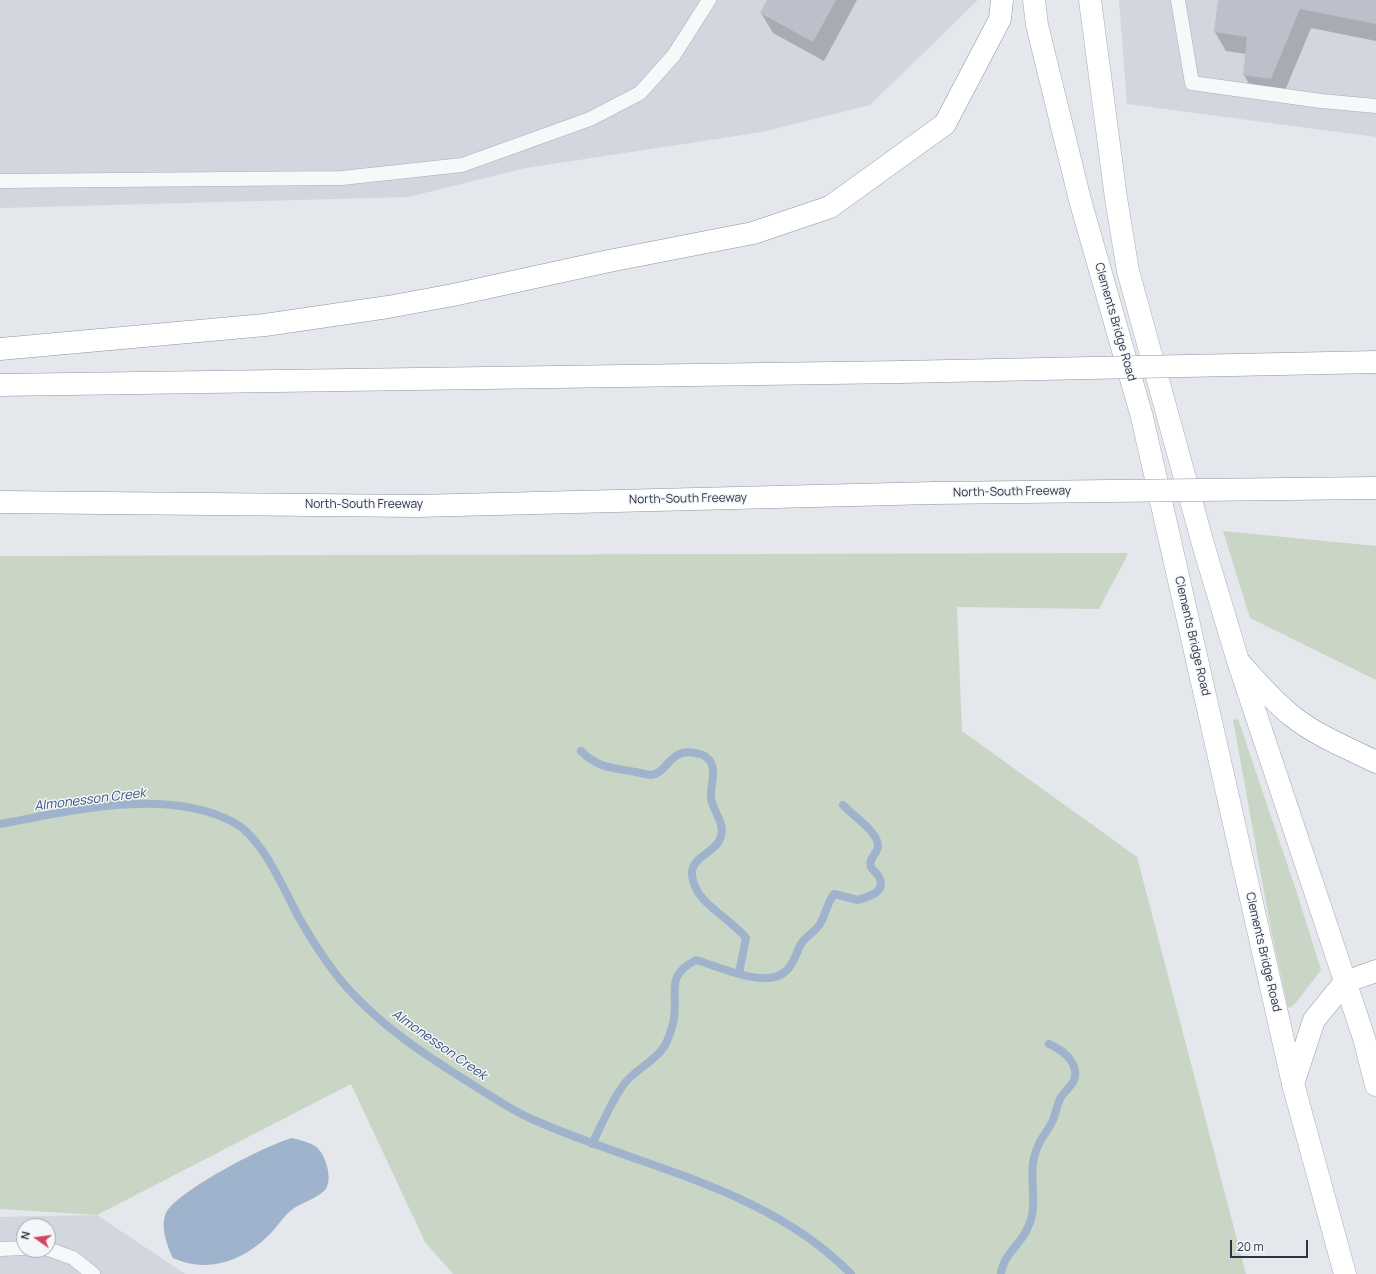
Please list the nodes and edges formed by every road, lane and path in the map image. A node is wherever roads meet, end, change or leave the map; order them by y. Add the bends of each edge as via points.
1 (708, 0) edge
2 (1002, 0) edge
3 (1034, 0) edge
4 (1090, 0) edge
5 (1178, 0) edge
6 (1376, 106) edge
7 (0, 181) edge
8 (0, 349) edge
9 (1376, 362) edge
10 (0, 384) edge
11 (1376, 488) edge
12 (0, 502) edge
13 (1238, 661) junction
14 (1376, 762) edge
15 (1376, 971) edge
16 (1345, 982) junction
17 (1293, 1084) junction
18 (1376, 1085) edge
19 (16, 1248) edge
20 (0, 1249) edge
21 (56, 1252) edge
22 (93, 1274) edge
23 (1345, 1274) edge

1 - 7 lane via 674,55 640,93 590,119 462,165 342,178
2 - 8 main road via 1000,19 945,124 830,207 753,233 609,261 453,296 257,325
3 - 17 main road, Clements Bridge Road via 1037,25 1080,200 1142,417
4 - 13 main road via 1128,271
5 - 6 lane via 1192,84
9 - 10 main road, bridge via 901,372
11 - 12 main road, North-South Freeway, bridge via 934,493 416,506
13 - 14 main road via 1293,717 1330,740
13 - 16 main road
15 - 16 main road
16 - 17 main road via 1314,1020
16 - 18 main road via 1364,1038
17 - 23 main road, Clements Bridge Road
19 - 20 lane
21 - 22 lane via 73,1258

